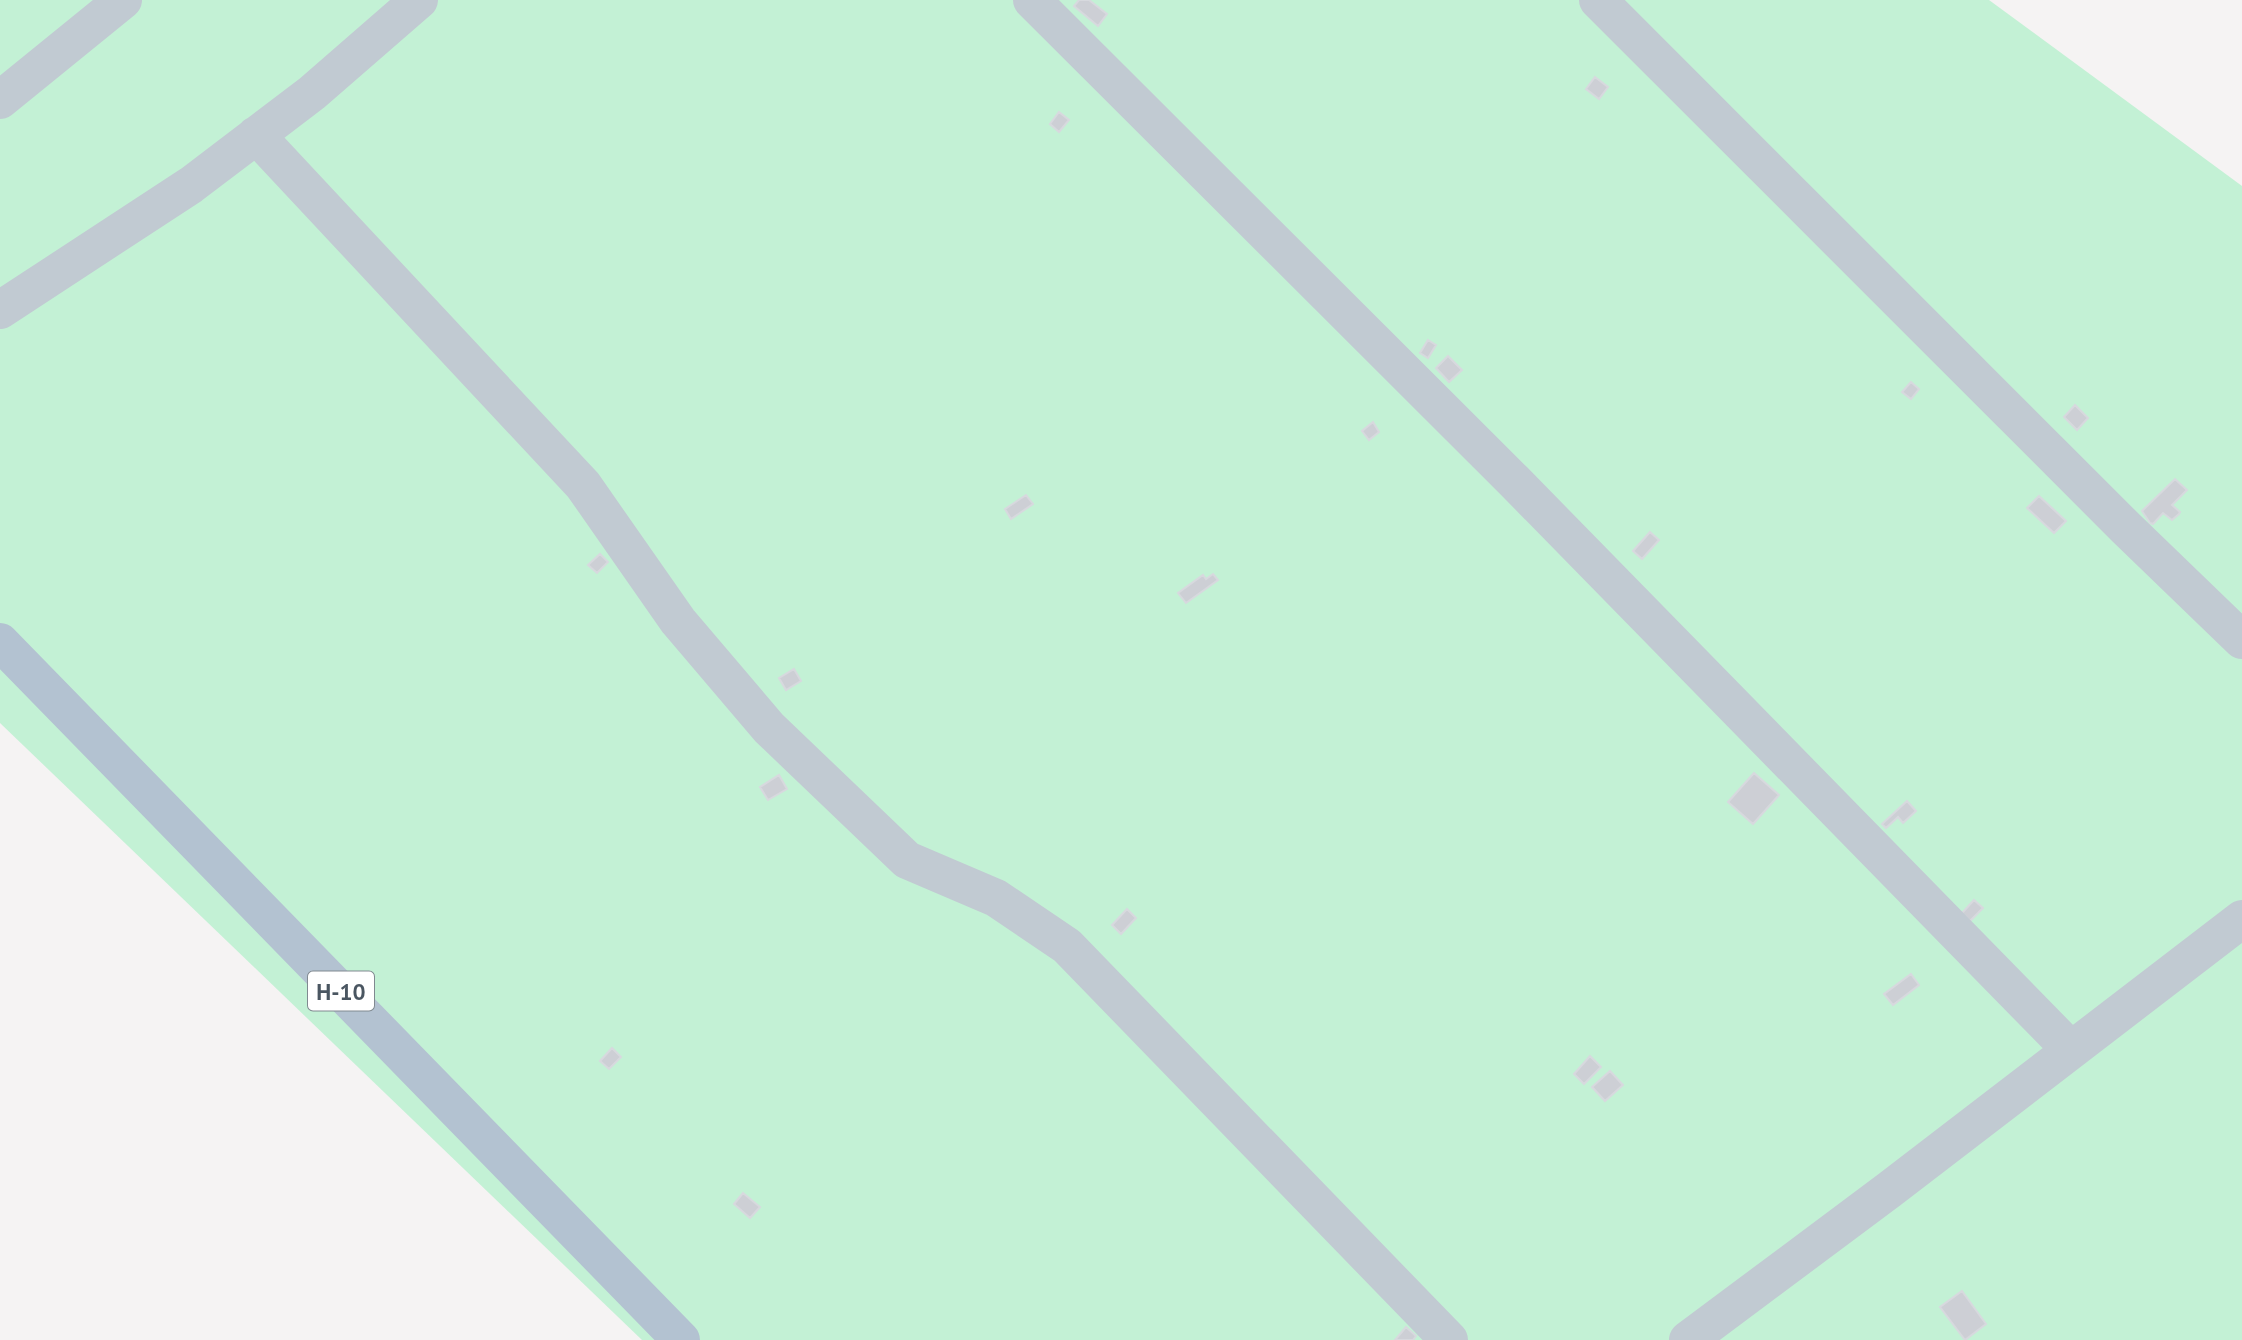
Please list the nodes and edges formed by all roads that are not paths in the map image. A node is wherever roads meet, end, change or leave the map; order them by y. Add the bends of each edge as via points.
1 (419, 0) edge
2 (1032, 0) edge
3 (1598, 0) edge
4 (108, 4) edge
5 (0, 100) edge
6 (256, 135) junction
7 (0, 310) edge
8 (2242, 640) edge
9 (0, 642) edge
10 (2242, 919) edge
11 (2071, 1051) junction
12 (681, 1340) edge
13 (1449, 1340) edge
14 (1688, 1340) edge

1 - 6 street
2 - 11 street via 1514,481
3 - 8 street
4 - 5 street
6 - 7 street via 191,185
6 - 13 street via 583,485 678,621 769,728 907,860 996,898 1067,946
9 - 12 main road, Н-10
10 - 11 street
11 - 14 street

